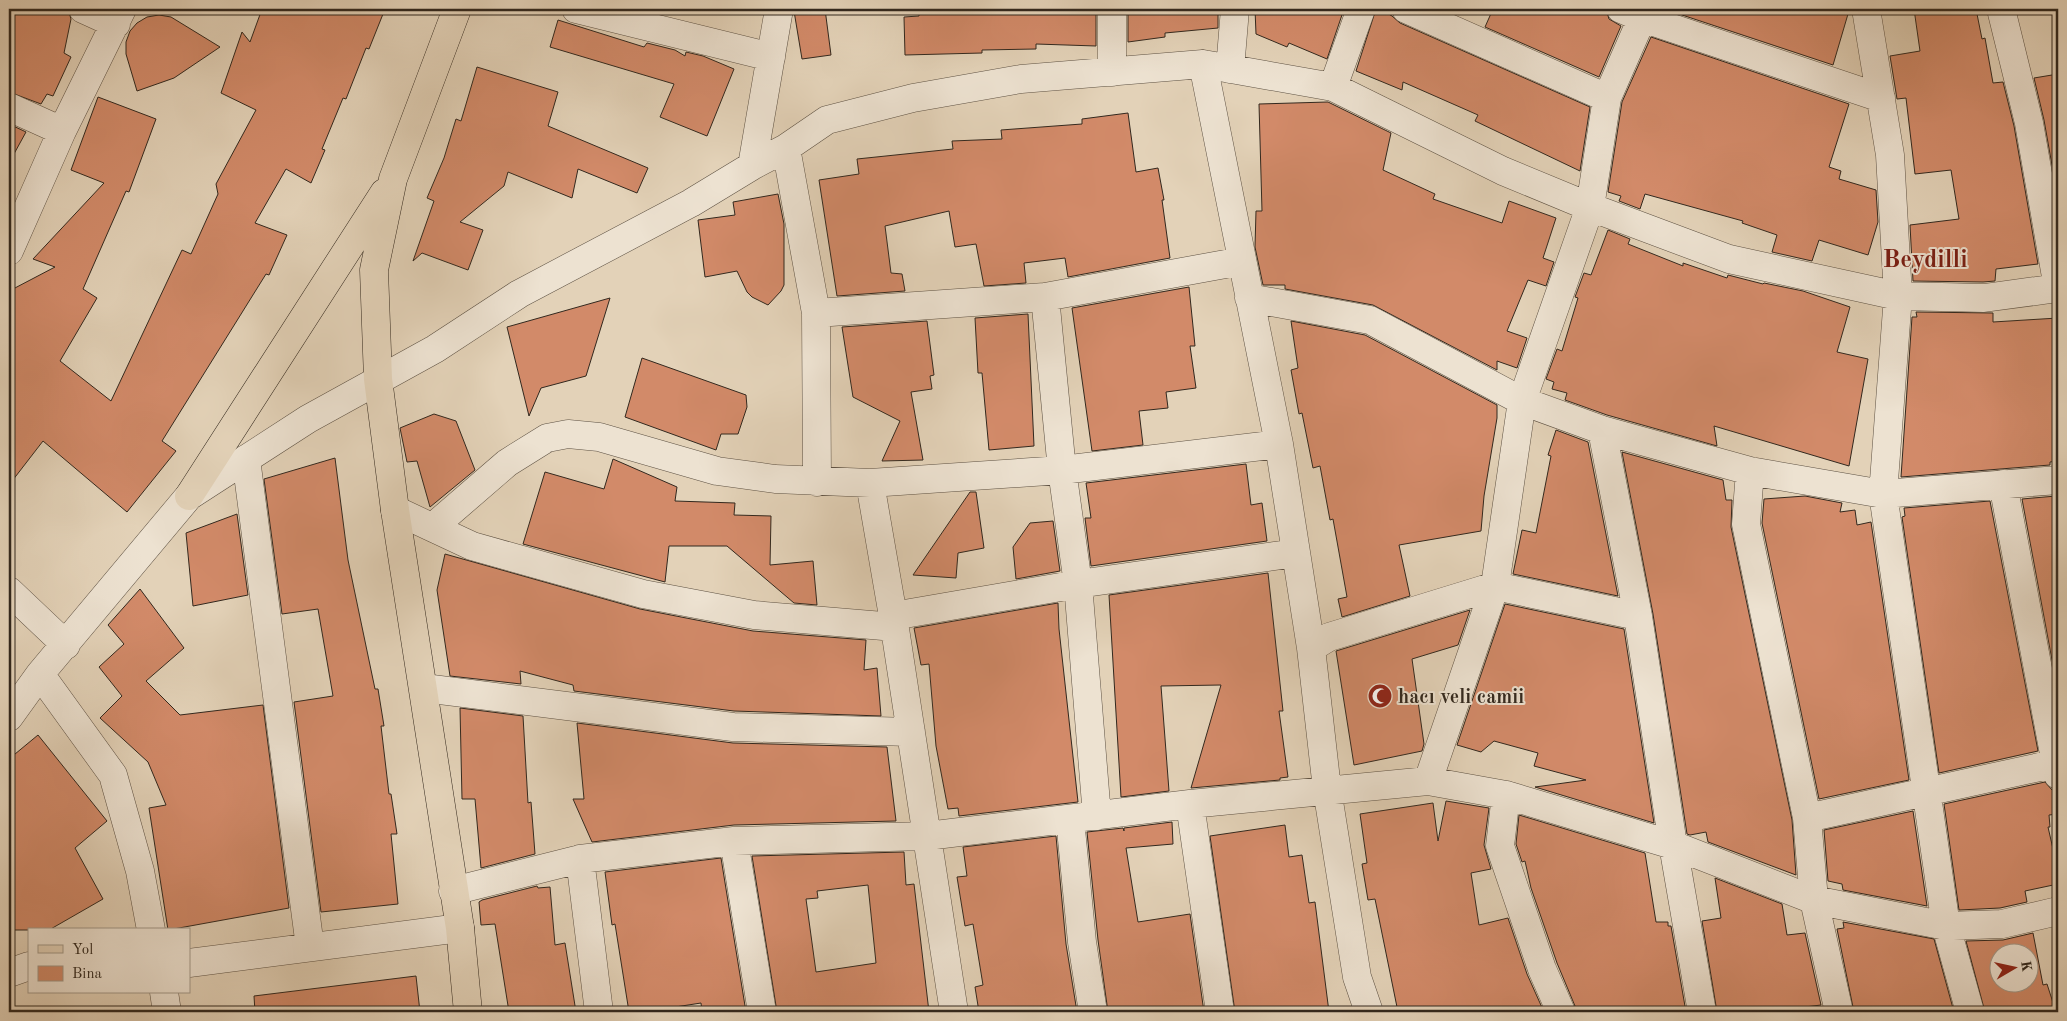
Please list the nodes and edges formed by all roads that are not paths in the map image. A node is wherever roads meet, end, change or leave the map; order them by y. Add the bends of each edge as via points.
1 (83, 9) edge
2 (457, 9) edge
3 (576, 9) edge
4 (778, 9) edge
5 (1112, 9) edge
6 (1235, 9) edge
7 (1361, 9) edge
8 (1406, 9) edge
9 (1866, 9) edge
10 (2001, 9) edge
11 (1636, 12) edge
12 (119, 16) edge
13 (771, 57) junction
14 (1203, 64) junction
15 (1230, 68) junction
16 (1112, 72) junction
17 (1333, 87) junction
18 (1607, 98) junction
19 (1881, 98) junction
20 (9, 107) edge
21 (62, 131) junction
22 (786, 148) junction
23 (752, 166) junction
24 (393, 179) junction
25 (1590, 207) junction
26 (9, 250) edge
27 (1242, 261) junction
28 (2058, 288) edge
29 (1898, 296) junction
30 (1045, 297) junction
31 (1249, 298) junction
32 (816, 313) junction
33 (378, 379) junction
34 (1522, 401) junction
35 (1602, 430) junction
36 (1279, 444) junction
37 (246, 459) junction
38 (1062, 470) junction
39 (1750, 471) junction
40 (2058, 480) edge
41 (817, 482) junction
42 (870, 484) junction
43 (2003, 484) junction
44 (1883, 494) junction
45 (189, 496) junction
46 (395, 510) junction
47 (432, 527) junction
48 (1296, 553) junction
49 (1078, 584) junction
50 (1495, 586) junction
51 (9, 591) edge
52 (1638, 616) junction
53 (894, 621) junction
54 (66, 645) junction
55 (1311, 648) junction
56 (40, 674) junction
57 (424, 688) junction
58 (9, 717) edge
59 (911, 732) junction
60 (2058, 767) edge
61 (1428, 781) junction
62 (1327, 789) junction
63 (1927, 792) junction
64 (1506, 795) junction
65 (1190, 804) junction
66 (1097, 816) junction
67 (1807, 818) junction
68 (1070, 819) junction
69 (927, 836) junction
70 (734, 842) junction
71 (1673, 846) junction
72 (580, 859) junction
73 (454, 891) junction
74 (1814, 900) junction
75 (2058, 911) edge
76 (1946, 926) junction
77 (152, 928) edge
78 (460, 928) junction
79 (310, 947) junction
80 (190, 963) edge
81 (28, 966) edge
82 (9, 973) edge
83 (164, 994) edge
84 (167, 1012) edge
85 (468, 1012) edge
86 (599, 1012) edge
87 (762, 1012) edge
88 (954, 1012) edge
89 (1092, 1012) edge
90 (1220, 1012) edge
91 (1369, 1012) edge
92 (1561, 1012) edge
93 (1702, 1012) edge
94 (1839, 1012) edge
95 (1970, 1012) edge

1 - 12 street
2 - 24 main road
3 - 13 street
4 - 13 street
5 - 16 street
6 - 15 street
7 - 17 street
8 - 18 street
9 - 19 street
10 - 28 street via 2029,123
11 - 18 street
11 - 19 street
12 - 21 street
13 - 23 street
14 - 15 street
14 - 16 street
14 - 27 street
15 - 17 street
16 - 22 street via 1021,79 913,98 827,120
17 - 25 street via 1503,171
18 - 25 street
19 - 29 street via 1890,155
20 - 21 street
21 - 26 street
22 - 23 street
22 - 32 street
23 - 33 street via 691,203 520,294 435,348
24 - 33 main road via 374,270
24 - 45 main road
25 - 29 street via 1730,259
25 - 34 street
27 - 30 street
27 - 31 street
28 - 29 street via 1984,298
29 - 44 street
30 - 32 street
30 - 38 street
31 - 34 street via 1370,320
31 - 36 street
32 - 41 street
33 - 37 street via 308,418
33 - 46 main road
34 - 35 street
34 - 50 street
35 - 39 street
35 - 52 street
36 - 38 street
36 - 48 street
37 - 45 street
37 - 79 street
38 - 42 street
38 - 49 street
39 - 44 street
39 - 67 street via 1746,524
40 - 43 street
41 - 42 street
41 - 47 street via 717,471 599,437 568,434 547,438 507,463
42 - 53 street
43 - 44 street
43 - 60 street
44 - 63 street
45 - 54 street
46 - 47 street
46 - 57 main road
47 - 53 street via 472,546 643,594 754,615
48 - 49 street
48 - 55 street
49 - 53 street
49 - 66 street
50 - 52 street
50 - 55 street via 1329,637
50 - 61 street
51 - 54 street
52 - 71 street
53 - 59 street
54 - 56 street
55 - 62 street
56 - 58 street
56 - 77 street via 112,775 140,872
57 - 59 street via 733,727
57 - 73 main road
59 - 69 street
60 - 63 street
61 - 62 street
61 - 64 street
62 - 65 street
62 - 91 street via 1357,978
63 - 67 street
63 - 76 street
64 - 71 street
64 - 92 street via 1500,846 1542,970
65 - 66 street
65 - 90 street
66 - 68 street
67 - 74 street
68 - 69 street
68 - 89 street
69 - 70 street
69 - 88 street
70 - 72 street
70 - 87 street
71 - 74 street
71 - 93 street
72 - 73 street
72 - 86 street
73 - 78 main road
74 - 76 street
74 - 94 street
75 - 76 street via 2002,924
76 - 95 street
78 - 79 street
78 - 85 main road
79 - 80 street
81 - 82 street
83 - 84 street

